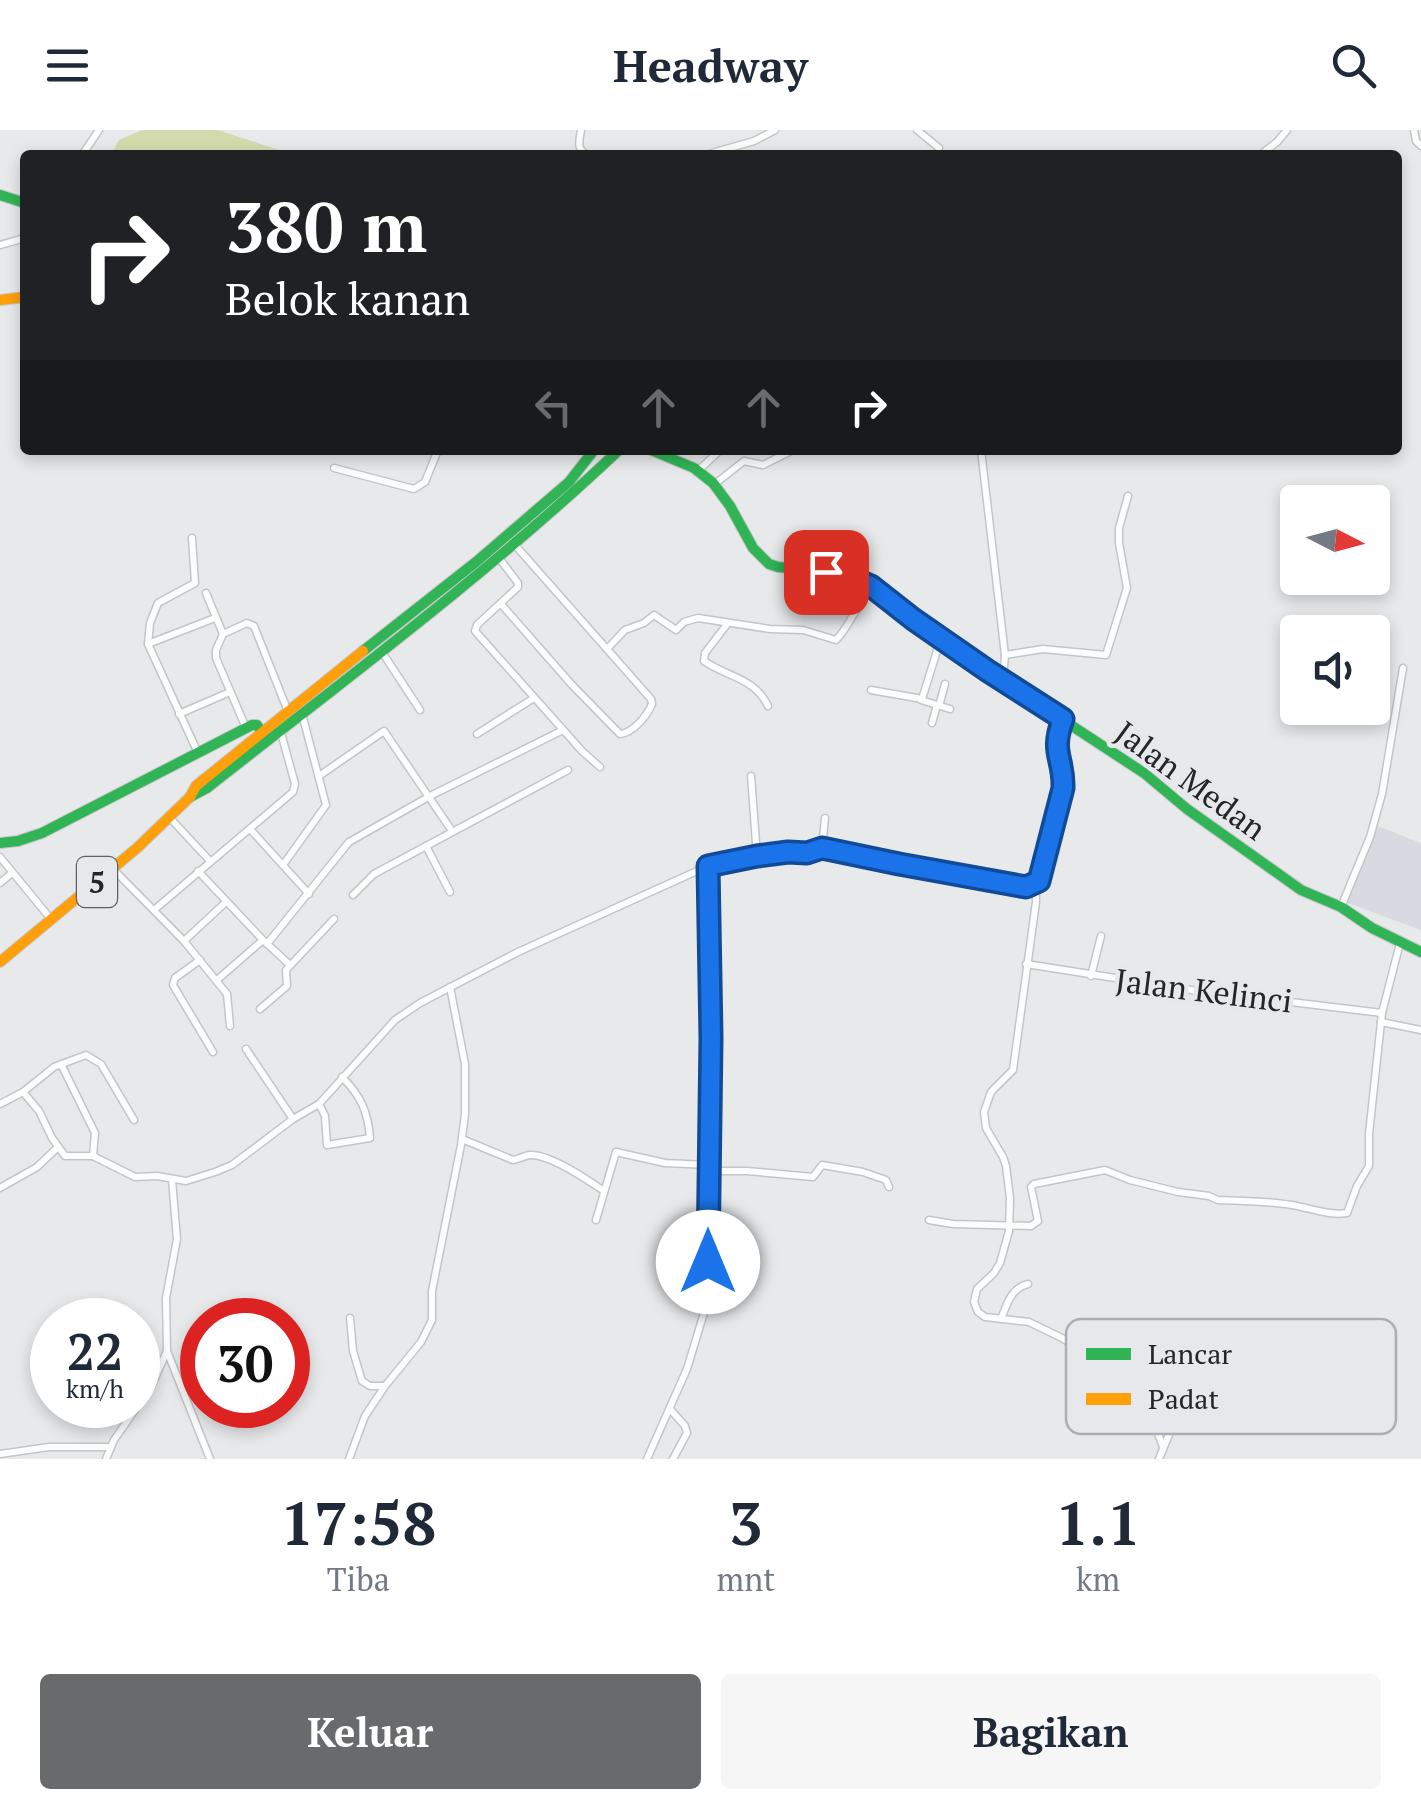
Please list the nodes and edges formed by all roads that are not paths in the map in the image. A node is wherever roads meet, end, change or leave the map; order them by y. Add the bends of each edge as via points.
1 (775, 130) edge
2 (916, 130) edge
3 (1287, 130) edge
4 (1414, 130) edge
5 (1421, 146) edge
6 (938, 148) dead end
7 (722, 150) edge
8 (1267, 150) edge
9 (436, 455) edge
10 (590, 455) edge
11 (614, 455) edge
12 (663, 455) edge
13 (715, 455) edge
14 (784, 455) edge
15 (981, 455) edge
16 (334, 468) dead end
17 (699, 470) junction
18 (716, 483) junction
19 (1128, 496) dead end
20 (192, 538) dead end
21 (514, 544) junction
22 (499, 557) junction
23 (871, 586) junction
24 (206, 593) dead end
25 (501, 604) junction
26 (216, 618) junction
27 (729, 622) junction
28 (224, 634) junction
29 (941, 638) junction
30 (148, 644) junction
31 (607, 650) junction
32 (382, 652) junction
33 (1005, 655) junction
34 (1403, 668) dead end
35 (1003, 681) junction
36 (330, 684) junction
37 (945, 684) dead end
38 (871, 690) dead end
39 (230, 692) junction
40 (534, 698) junction
41 (920, 700) junction
42 (768, 706) dead end
43 (938, 706) junction
44 (950, 709) dead end
45 (288, 710) junction
46 (420, 710) dead end
47 (302, 712) junction
48 (179, 714) junction
49 (1063, 719) junction
50 (932, 723) dead end
51 (246, 728) junction
52 (280, 729) junction
53 (563, 730) junction
54 (477, 734) dead end
55 (265, 735) junction
56 (198, 753) junction
57 (600, 767) dead end
58 (568, 770) dead end
59 (319, 776) junction
60 (751, 776) dead end
61 (430, 796) junction
62 (170, 818) junction
63 (825, 818) dead end
64 (250, 829) junction
65 (452, 831) junction
66 (0, 843) edge
67 (426, 846) junction
68 (822, 848) junction
69 (757, 856) junction
70 (0, 857) edge
71 (210, 861) junction
72 (282, 865) junction
73 (708, 866) junction
74 (113, 869) junction
75 (198, 871) junction
76 (12, 873) junction
77 (0, 883) edge
78 (1030, 885) junction
79 (450, 892) dead end
80 (309, 894) junction
81 (353, 895) dead end
82 (226, 902) junction
83 (1341, 907) junction
84 (154, 910) junction
85 (334, 919) dead end
86 (52, 921) junction
87 (1101, 936) dead end
88 (184, 941) junction
89 (265, 942) junction
90 (1400, 942) junction
91 (1421, 952) edge
92 (200, 960) junction
93 (0, 962) edge
94 (1026, 964) junction
95 (290, 965) junction
96 (1091, 976) junction
97 (217, 980) junction
98 (450, 987) junction
99 (260, 1009) dead end
100 (1382, 1018) junction
101 (230, 1026) dead end
102 (1421, 1030) edge
103 (246, 1050) dead end
104 (213, 1052) dead end
105 (61, 1064) junction
106 (342, 1078) junction
107 (23, 1092) junction
108 (0, 1104) edge
109 (319, 1104) junction
110 (292, 1119) junction
111 (134, 1120) dead end
112 (462, 1139) junction
113 (57, 1148) junction
114 (93, 1156) junction
115 (708, 1168) junction
116 (172, 1180) junction
117 (889, 1187) dead end
118 (0, 1188) edge
119 (604, 1191) junction
120 (596, 1220) dead end
121 (930, 1220) dead end
122 (1010, 1226) junction
123 (1028, 1284) dead end
124 (350, 1318) dead end
125 (1001, 1320) junction
126 (1066, 1341) edge
127 (166, 1351) junction
128 (385, 1386) junction
129 (670, 1408) junction
130 (1158, 1434) edge
131 (1169, 1434) edge
132 (110, 1447) junction
133 (1163, 1447) junction
134 (0, 1454) edge
135 (106, 1459) edge
136 (210, 1459) edge
137 (349, 1459) edge
138 (647, 1459) edge
139 (673, 1459) edge
140 (1158, 1459) edge

1 - 7 street
2 - 6 street
3 - 8 street
4 - 5 street
9 - 16 street via 425,482 414,489
10 - 36 main road via 570,482
11 - 21 main road
12 - 17 main road, Jalan Medan
13 - 17 street
14 - 18 street via 763,466 744,461
15 - 33 street
17 - 18 main road, Jalan Medan
18 - 23 main road, Jalan Medan via 767,564
19 - 33 street via 1119,543 1126,588 1106,654 1043,649
20 - 30 street via 195,582 158,602
21 - 22 main road
21 - 31 street
22 - 25 street via 518,584
22 - 32 main road
23 - 27 street via 836,640
23 - 29 main road, Jalan Medan
24 - 26 street
25 - 31 street via 623,735 652,702
25 - 40 street via 474,631
26 - 28 street
26 - 30 street
27 - 31 street via 696,618 676,630 654,614
27 - 42 street via 704,662 754,686
28 - 39 street via 216,658
28 - 45 street via 254,626
29 - 35 main road, Jalan Medan
29 - 41 street
30 - 48 street
32 - 36 main road
32 - 46 street
33 - 35 street
34 - 83 street via 1382,794
35 - 49 main road, Jalan Medan
36 - 45 main road
36 - 47 main road
37 - 43 street
38 - 41 street
39 - 48 street
39 - 51 street
40 - 53 street
40 - 54 street
41 - 43 street
43 - 44 street
43 - 50 street
45 - 55 main road
47 - 52 main road
47 - 59 street
48 - 56 street
49 - 78 street via 1056,742 1063,788 1039,881
49 - 83 main road, Jalan Medan via 1301,890
51 - 55 main road via 255,725
51 - 56 main road
52 - 55 main road
52 - 64 street via 295,788
53 - 57 street
53 - 61 street
55 - 62 main road, 5
56 - 66 main road via 42,833
58 - 65 street
59 - 61 street via 384,731
59 - 72 street via 326,805
60 - 69 street
61 - 65 street
61 - 80 street via 346,844
62 - 71 street
62 - 74 main road, 5
63 - 68 street
64 - 71 street
64 - 72 street
65 - 67 street
67 - 79 street
67 - 81 street via 374,874
68 - 69 street
68 - 78 street
69 - 73 street
70 - 76 street
71 - 75 street
72 - 80 street
73 - 98 street
73 - 115 street
74 - 84 street
74 - 86 main road, 5
75 - 82 street
75 - 84 street
76 - 77 street
76 - 86 street
78 - 94 street via 1036,902
80 - 89 street
82 - 88 street
82 - 89 street
83 - 90 main road, Jalan Medan
84 - 88 street
85 - 95 street
86 - 93 main road, 5
87 - 96 street
88 - 92 street
89 - 95 street
89 - 97 street
90 - 91 main road, Jalan Medan
90 - 100 street
92 - 97 street
92 - 104 street via 174,985
94 - 96 street, Jalan Kelinci
94 - 122 street via 1013,1070 994,1087 984,1112 1006,1166
95 - 99 street via 287,986
96 - 100 street, Jalan Kelinci
97 - 101 street via 228,996
98 - 106 street via 396,1020
98 - 112 street via 465,1064
100 - 102 street, Jalan Kelinci
100 - 122 street via 1369,1166 1347,1213 1218,1200 1105,1170 1034,1184 1038,1221
103 - 110 street
105 - 107 street
105 - 111 street via 84,1055 98,1062
105 - 114 street via 95,1133
106 - 109 street
106 - 109 street via 366,1110 370,1138 327,1145
107 - 108 street
107 - 113 street
109 - 110 street
110 - 116 street via 232,1165 193,1180
112 - 119 street via 513,1160 541,1157
112 - 128 street via 432,1320
113 - 114 street via 67,1157
113 - 118 street
114 - 116 street via 130,1176
115 - 117 street via 814,1177 823,1165 876,1175
115 - 119 street via 616,1152
115 - 129 street via 706,1306
116 - 127 street via 176,1239
119 - 120 street
121 - 122 street
122 - 125 street via 1000,1263 974,1297 981,1315
123 - 125 street via 1018,1286
124 - 128 street via 362,1381
125 - 126 street via 1029,1322
127 - 132 street via 149,1391
127 - 136 street
128 - 137 street
129 - 138 street
129 - 139 street via 687,1431
130 - 133 street
131 - 133 street
132 - 134 street
132 - 135 street
133 - 140 street

